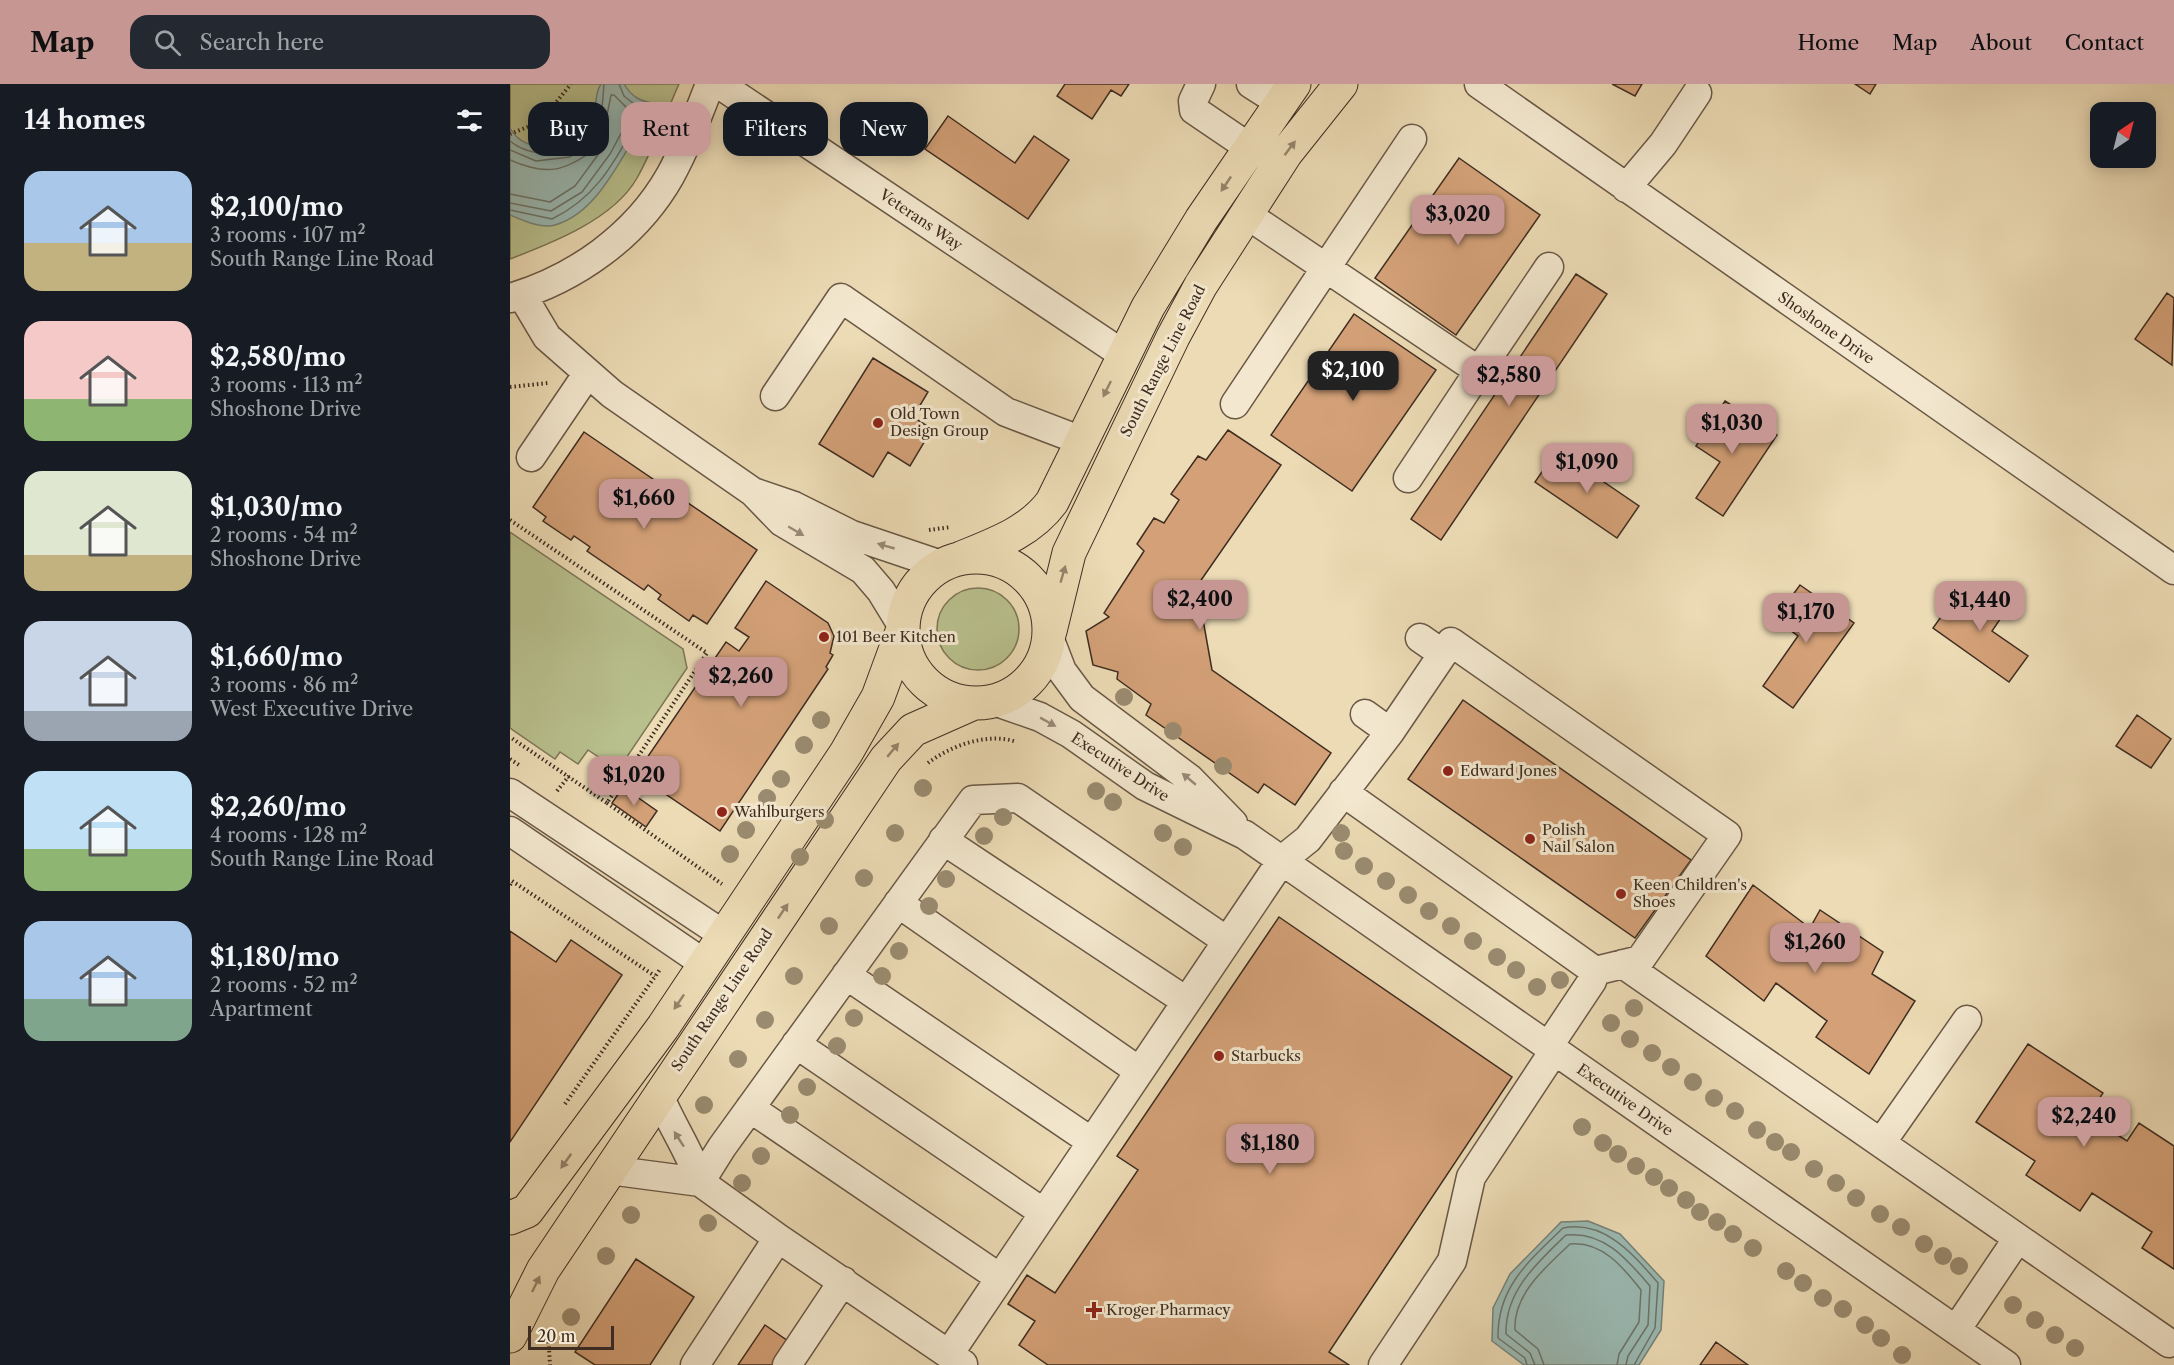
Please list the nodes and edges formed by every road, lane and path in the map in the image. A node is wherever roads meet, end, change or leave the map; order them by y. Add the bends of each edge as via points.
1 (571, 84) edge
2 (710, 84) edge
3 (719, 84) edge
4 (1201, 84) edge
5 (1251, 84) edge
6 (1341, 84) edge
7 (1479, 84) edge
8 (1697, 93) dead end
9 (1288, 94) edge
10 (510, 134) edge
11 (1412, 139) dead end
12 (1250, 148) junction
13 (1626, 188) junction
14 (1246, 214) junction
15 (1326, 267) junction
16 (1549, 267) dead end
17 (516, 296) edge
18 (1124, 355) junction
19 (1479, 371) junction
20 (588, 373) junction
21 (554, 382) dead end
22 (510, 387) edge
23 (775, 396) dead end
24 (1235, 404) dead end
25 (1082, 441) junction
26 (531, 456) dead end
27 (1408, 478) dead end
28 (753, 492) junction
29 (510, 520) edge
30 (951, 561) junction
31 (2174, 570) edge
32 (903, 628) junction
33 (1050, 636) junction
34 (1420, 638) dead end
35 (1443, 654) junction
36 (984, 702) junction
37 (1365, 714) dead end
38 (1390, 732) junction
39 (510, 737) edge
40 (1018, 742) dead end
41 (923, 766) dead end
42 (1343, 792) junction
43 (511, 796) edge
44 (607, 803) junction
45 (510, 831) edge
46 (1245, 835) junction
47 (944, 840) junction
48 (1282, 860) junction
49 (728, 874) dead end
50 (722, 884) junction
51 (510, 885) edge
52 (898, 903) junction
53 (698, 917) junction
54 (724, 935) junction
55 (1227, 940) junction
56 (678, 946) junction
57 (705, 964) junction
58 (1623, 964) junction
59 (1595, 970) junction
60 (846, 975) junction
61 (655, 976) junction
62 (1186, 1001) junction
63 (1967, 1020) dead end
64 (796, 1044) junction
65 (1551, 1049) junction
66 (1139, 1071) junction
67 (658, 1095) junction
68 (563, 1106) dead end
69 (750, 1108) junction
70 (1092, 1142) junction
71 (1881, 1143) junction
72 (609, 1170) junction
73 (700, 1182) junction
74 (1044, 1213) junction
75 (510, 1218) edge
76 (778, 1238) junction
77 (2018, 1238) junction
78 (1000, 1278) junction
79 (843, 1281) junction
80 (1956, 1330) junction
81 (510, 1336) edge
82 (2169, 1343) dead end
83 (957, 1360) edge
84 (695, 1365) edge
85 (787, 1365) edge
86 (1383, 1365) edge
87 (2006, 1365) edge

1 - 10 path via 540,122
2 - 17 street via 670,176 646,211 614,243 576,269
3 - 18 street, Veterans Way
4 - 12 street via 1194,110
5 - 9 street
14 -> 6 main road, South Range Line Road via 1286,153
7 - 13 street, Shoshone Drive
8 - 13 street via 1663,144
9 - 12 main road
11 - 15 street
12 -> 18 main road via 1162,284
13 - 31 street, Shoshone Drive
14 - 15 street
33 -> 14 main road, South Range Line Road via 1069,553 1093,501 1173,337
15 - 19 street
15 - 24 street
16 - 19 street
17 - 20 street via 548,337
18 -> 25 main road
19 - 27 street
20 - 26 street
20 - 28 street via 652,425
21 - 22 path
23 - 25 street via 841,298 1006,412
25 - 30 main road via 1043,514 1019,532
30 -> 28 street via 852,535 794,506
28 -> 32 street via 782,522 863,570
29 - 44 path via 707,653
30 - 32 main road via 917,585 909,599
30 - 33 main road via 980,556 1016,567 1041,595
32 - 36 main road via 906,652 916,672 932,688 952,699
32 - 54 main road via 868,718
33 - 36 main road via 1045,657 1025,686
46 -> 33 street, Executive Drive via 1190,779 1082,698 1062,671
34 - 35 street
35 - 38 street
35 - 58 street via 1452,642 1727,835 1640,960
36 -> 46 street, Executive Drive via 1040,717 1145,786
67 -> 36 main road, South Range Line Road via 886,759 913,730
37 - 38 street
38 - 42 street
39 - 44 path
40 - 41 path via 987,739 942,754
42 - 48 street via 1308,839
42 - 59 street
43 - 53 street
44 - 50 path
45 - 56 street
46 - 48 street, Executive Drive
47 - 52 street
47 - 55 street via 973,800 1018,798
47 - 62 street
48 - 55 street
48 - 65 street, Executive Drive
49 - 50 path
50 - 53 path
51 - 61 path via 512,881
52 - 60 street
52 - 66 street
53 - 54 street
54 - 57 main road
55 - 62 street
56 - 57 street
56 - 61 path
57 -> 75 main road via 556,1175 527,1211
58 - 59 street
58 - 71 street
59 - 65 street
60 - 64 street
60 - 70 street
61 - 68 path
62 - 66 street
63 - 71 street
64 - 69 street
64 - 74 street
65 - 80 street, Executive Drive
65 - 86 street via 1471,1177 1452,1261
66 - 70 street
67 - 72 main road, South Range Line Road
73 -> 67 street via 693,1160 671,1126
69 - 73 street
69 - 78 street
70 - 74 street
71 - 77 street
72 - 73 street
81 -> 72 main road, South Range Line Road via 543,1270
73 - 76 street
74 - 78 street
76 - 79 street
76 - 84 street
77 - 80 street
77 - 82 street
78 - 83 street
79 - 83 street
79 - 85 street
80 - 87 street, Executive Drive

